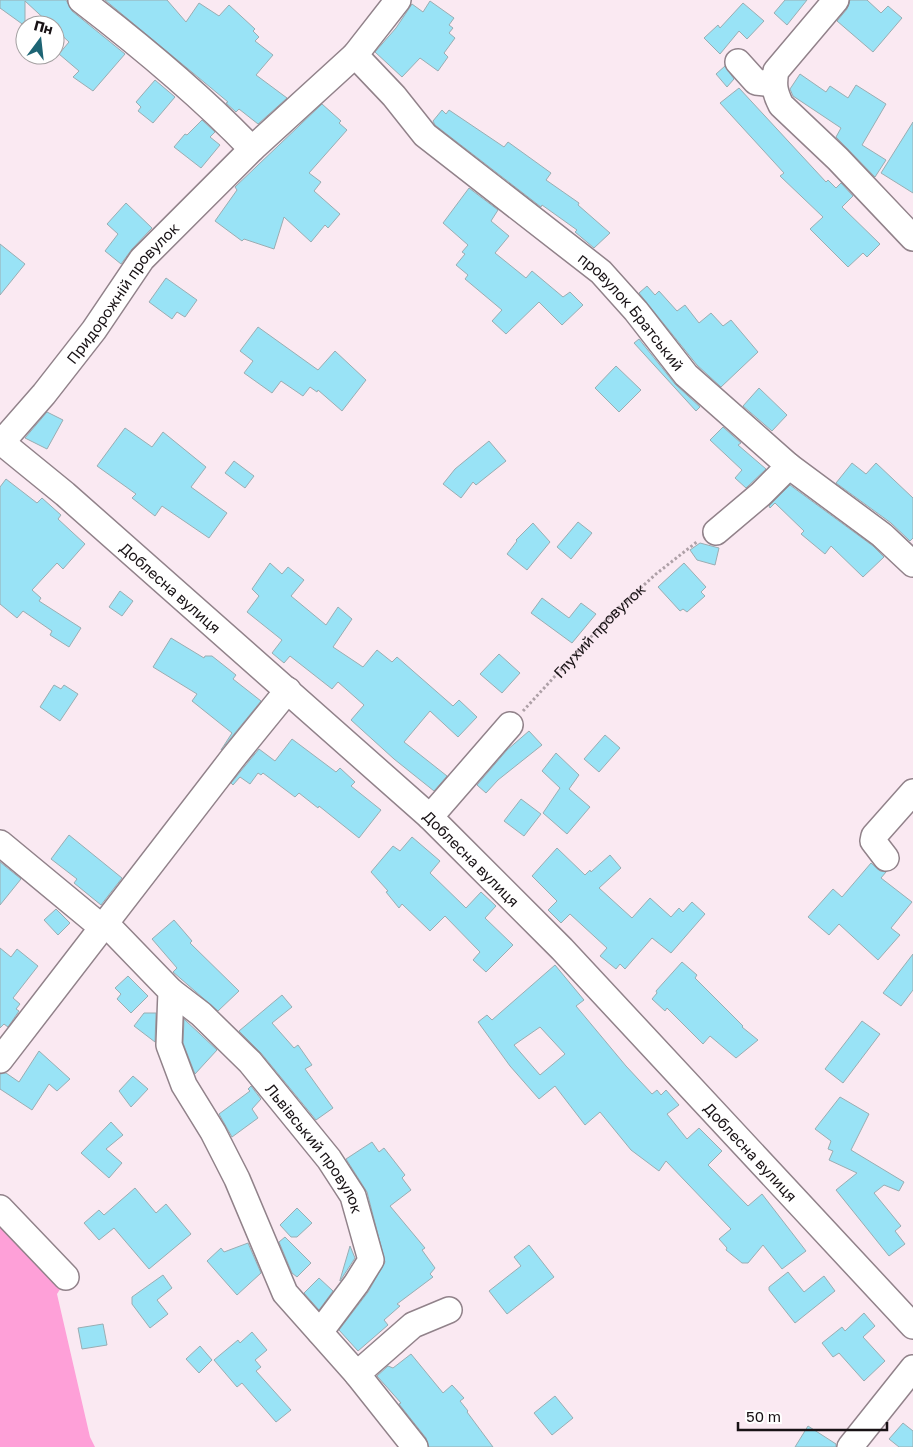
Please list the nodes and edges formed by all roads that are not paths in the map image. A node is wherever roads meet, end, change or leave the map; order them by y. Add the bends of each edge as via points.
1 (81, 0) edge
2 (398, 0) edge
3 (836, 0) edge
4 (355, 55) junction
5 (738, 62) dead end
6 (773, 84) junction
7 (252, 149) junction
8 (913, 238) edge
9 (1, 442) edge
10 (789, 466) junction
11 (716, 532) road end
12 (913, 564) edge
13 (288, 690) junction
14 (510, 725) road end
15 (913, 792) edge
16 (430, 817) junction
17 (0, 843) edge
18 (886, 858) dead end
19 (103, 926) junction
20 (170, 991) junction
21 (0, 1060) edge
22 (0, 1208) edge
23 (66, 1277) dead end
24 (449, 1310) dead end
25 (910, 1316) edge
26 (320, 1332) junction
27 (913, 1368) edge
28 (357, 1374) junction
29 (415, 1447) edge
30 (850, 1447) edge

1 - 7 street via 140,45
2 - 4 street, Придорожній провулок
3 - 6 street via 776,70
4 - 7 street, Придорожній провулок
4 - 10 street, провулок Братський via 425,135 601,272 686,375
5 - 6 street via 756,82
6 - 8 street via 782,106
7 - 9 street, Придорожній провулок via 142,259 94,330
9 - 13 street, Доблесна вулиця
10 - 11 street
10 - 12 street, провулок Братський via 882,535
13 - 16 street, Доблесна вулиця
13 - 19 street
14 - 16 street
15 - 18 street via 874,836 873,841
16 - 25 street, Доблесна вулиця via 562,949
17 - 19 street, Львівський провулок
19 - 20 street, Львівський провулок via 112,930
19 - 21 street
20 - 26 street via 168,1045 184,1085 237,1179 285,1293
20 - 26 street, Львівський провулок via 200,1014 250,1062 300,1121 353,1196 371,1260
22 - 23 street
24 - 28 street via 413,1325
26 - 28 street
27 - 30 street
28 - 29 street

